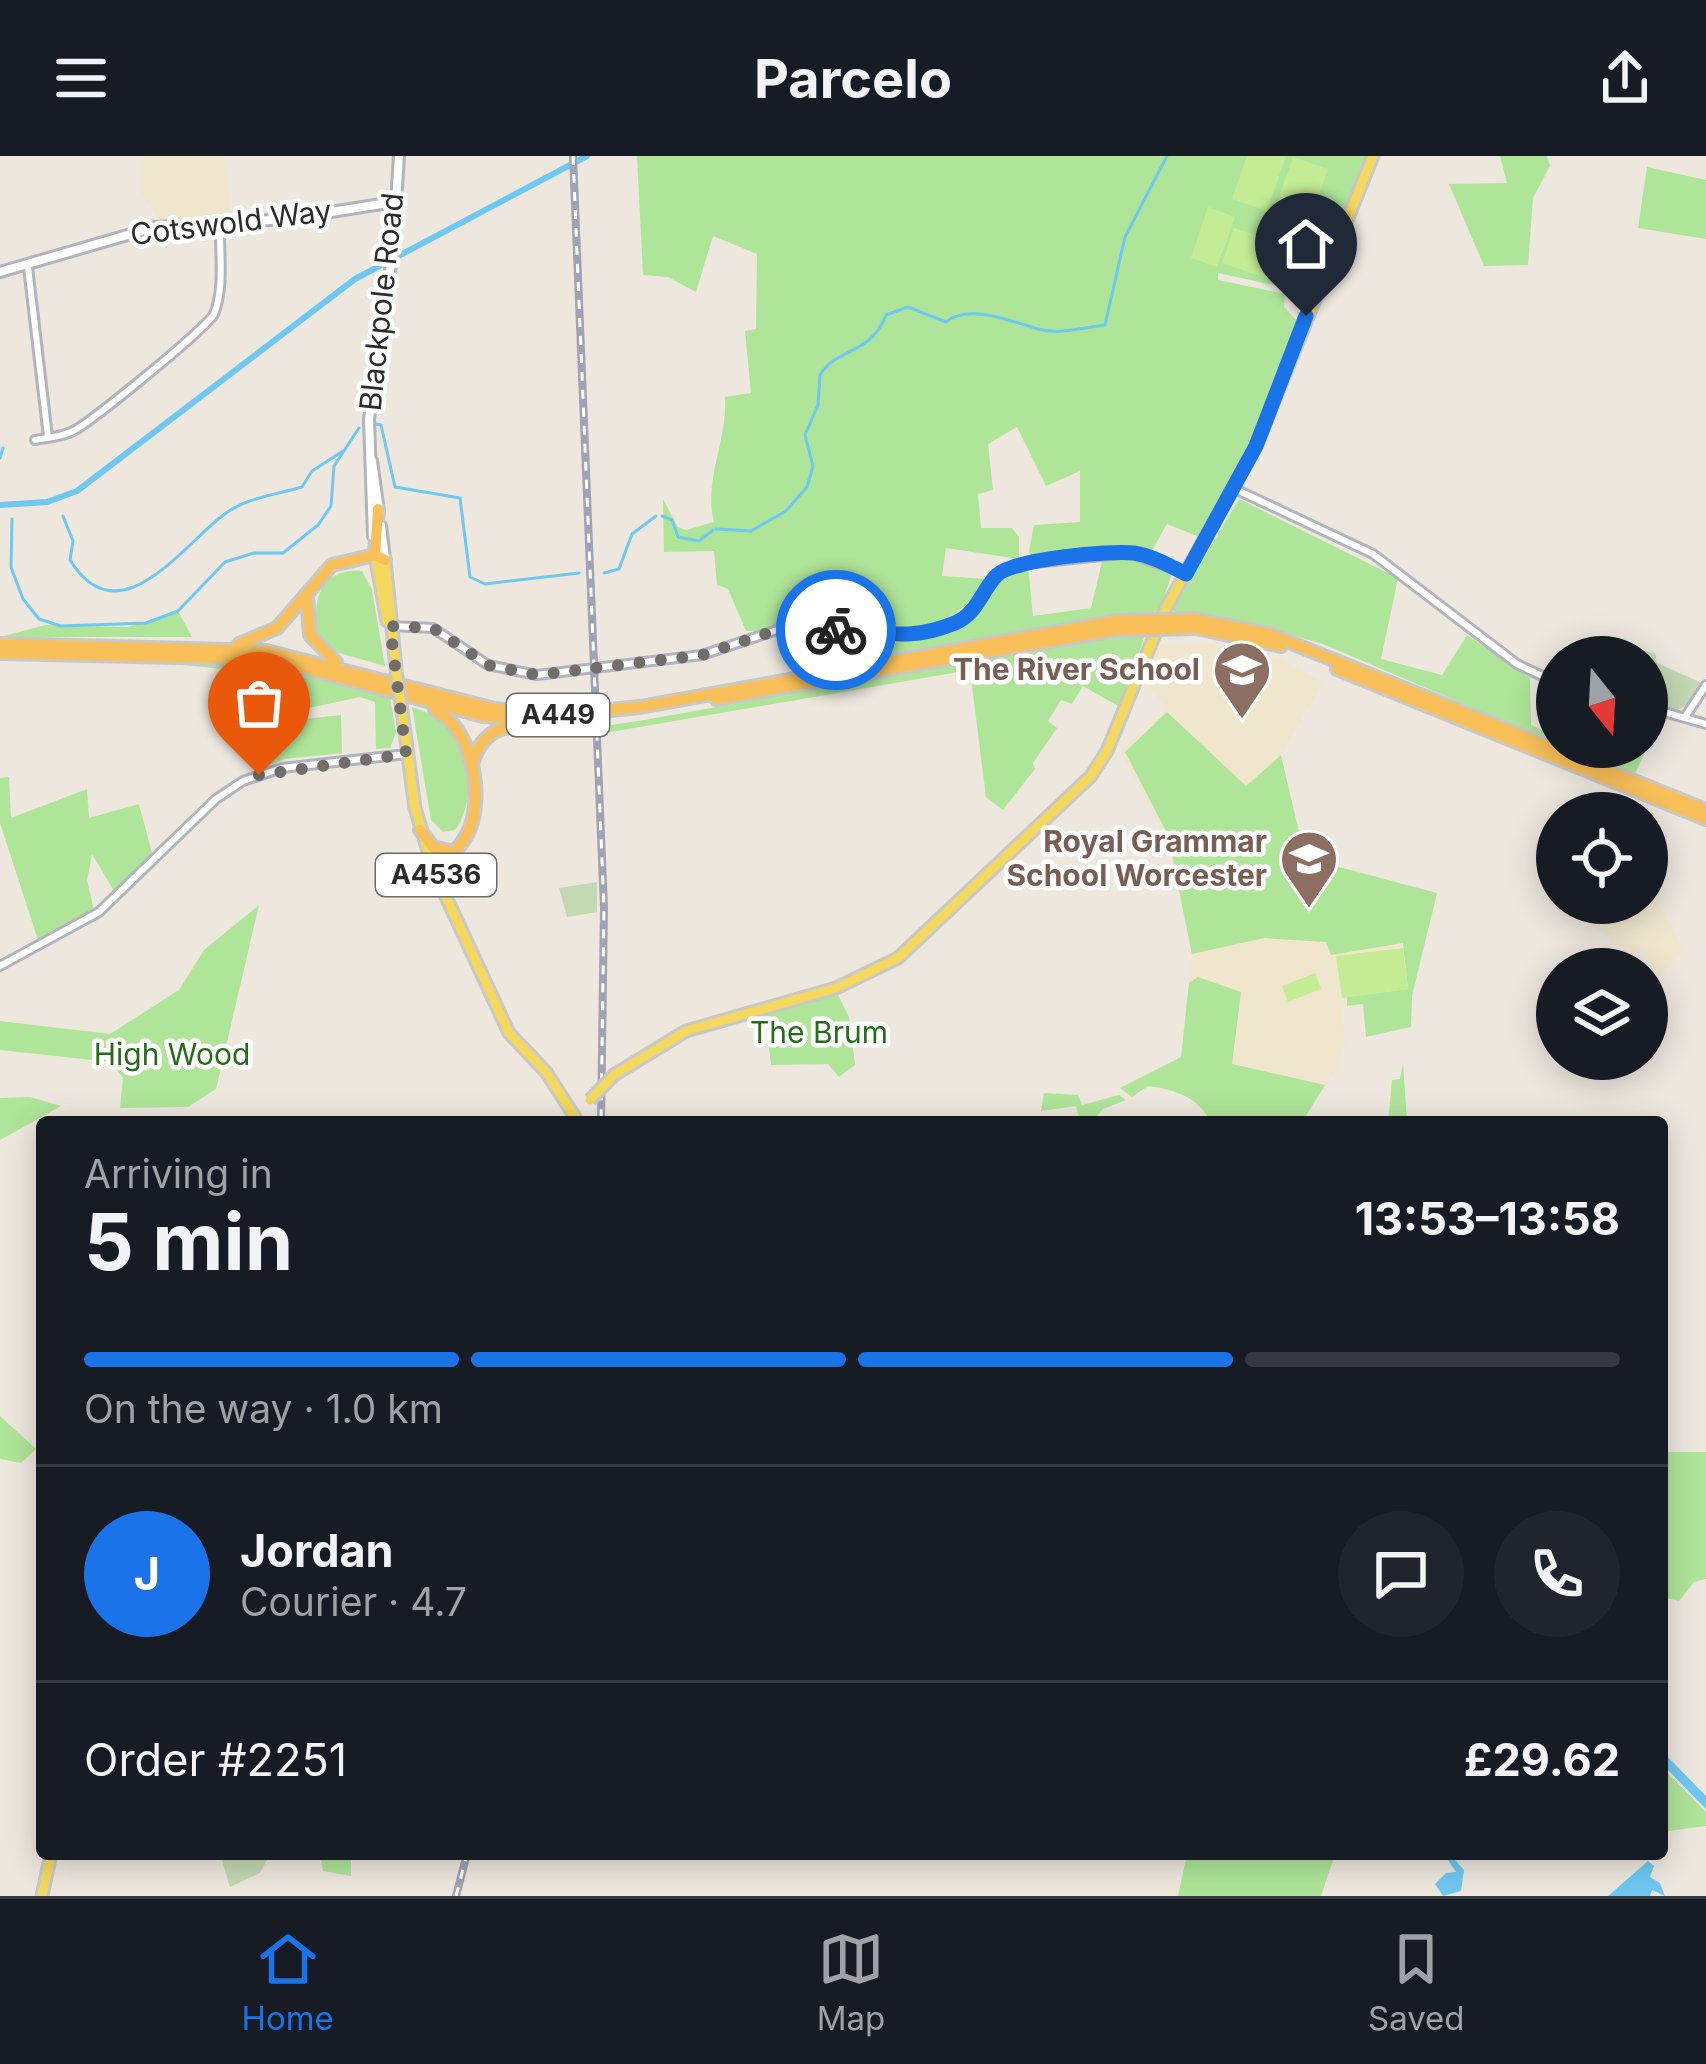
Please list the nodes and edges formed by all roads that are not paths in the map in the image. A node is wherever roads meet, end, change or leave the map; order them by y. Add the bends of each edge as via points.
1 (399, 156) edge
2 (1373, 156) edge
3 (394, 202) junction
4 (220, 222) junction
5 (28, 266) junction
6 (0, 272) edge
7 (48, 437) junction
8 (35, 440) dead end
9 (369, 448) junction
10 (1235, 489) junction
11 (378, 509) joint
12 (380, 558) junction
13 (1186, 574) junction
14 (310, 588) junction
15 (388, 590) junction
16 (409, 625) junction
17 (1116, 625) junction
18 (390, 629) junction
19 (0, 648) edge
20 (218, 648) junction
21 (349, 670) junction
22 (1536, 673) edge
23 (1706, 685) edge
24 (422, 702) junction
25 (1668, 713) edge
26 (1685, 717) junction
27 (539, 723) junction
28 (1706, 724) edge
29 (406, 754) junction
30 (471, 767) junction
31 (1706, 815) edge
32 (420, 830) junction
33 (452, 851) junction
34 (432, 867) junction
35 (0, 966) edge
36 (572, 1116) edge
37 (577, 1116) edge
38 (50, 1860) edge
39 (42, 1896) edge

1 - 3 main road, Blackpole Road
2 - 10 main road
3 - 4 main road, Cotswold Way
3 - 9 main road, Blackpole Road
4 - 5 main road, Cotswold Way via 155,227
4 - 7 street via 219,293 209,324 93,420
5 - 6 main road, Cotswold Way
5 - 7 street
7 - 8 street
9 - 11 main road, Blackpole Road
9 - 12 main road, Blackpole Road
10 - 13 main road
10 - 22 street via 1373,554
11 - 12 highway
12 - 14 highway via 332,565
12 - 15 main road, Blackpole Road / A4536
12 - 18 main road, Blackpole Road / A4536
13 - 16 street via 1122,553 1016,565 997,575 965,618 919,635 780,629 702,655 537,675 492,666 437,629
13 - 37 main road, bridge via 1091,776 913,946 836,988 686,1031 614,1075
14 - 20 highway via 267,634
14 - 21 highway via 310,635
15 - 16 street
15 - 18 main road, Blackpole Road / A4536
16 - 18 street
17 - 21 highway, A449 via 558,715 495,710
17 - 27 highway, A449 via 634,714
17 - 31 highway, A449, bridge via 1269,634
18 - 29 main road, Blackpole Road / A4536, bridge
19 - 20 highway, A449
19 - 24 highway, A449 via 272,659
20 - 21 highway, A449
23 - 26 street
24 - 27 highway, A449
24 - 30 highway via 457,728
25 - 26 street
26 - 28 street
27 - 30 highway via 494,731
29 - 32 main road, A4536
29 - 35 street via 281,768 243,781 98,912
30 - 33 highway via 472,820
32 - 33 highway via 433,847
32 - 34 main road, A4536
33 - 34 highway
34 - 36 main road, A4536 via 509,1034 546,1072
38 - 39 main road

